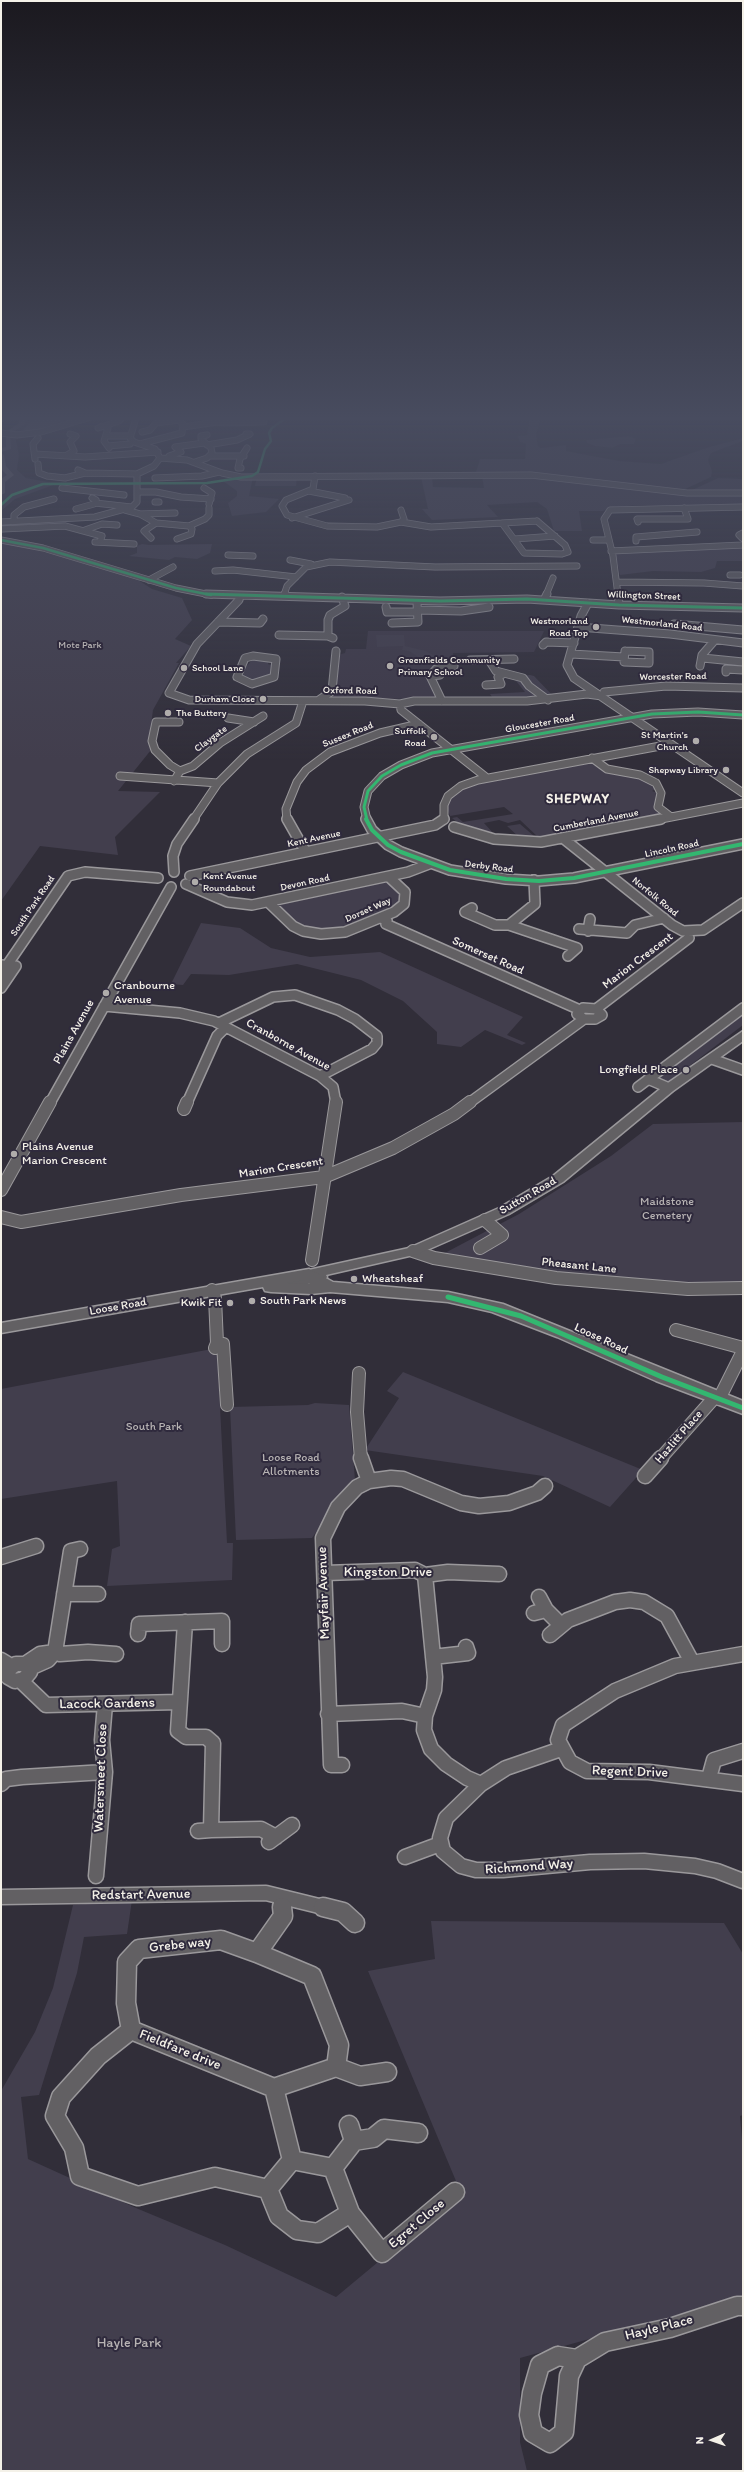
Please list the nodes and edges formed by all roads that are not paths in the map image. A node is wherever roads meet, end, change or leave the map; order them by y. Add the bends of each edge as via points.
1 (86, 530) edge
2 (145, 530) edge
3 (192, 530) edge
4 (508, 530) edge
5 (548, 530) edge
6 (607, 530) edge
7 (698, 532) joint
8 (555, 536) junction
9 (150, 537) dead end
10 (176, 539) dead end
11 (515, 539) junction
12 (1, 540) edge
13 (609, 540) junction
14 (93, 541) dead end
15 (100, 542) junction
16 (636, 542) dead end
17 (134, 544) dead end
18 (704, 545) junction
19 (743, 545) edge
20 (599, 547) dead end
21 (611, 551) junction
22 (253, 556) dead end
23 (290, 560) dead end
24 (311, 564) junction
25 (577, 566) dead end
26 (173, 567) dead end
27 (233, 570) junction
28 (215, 571) dead end
29 (735, 575) dead end
30 (296, 577) junction
31 (553, 578) dead end
32 (149, 580) junction
33 (617, 582) junction
34 (741, 586) edge
35 (240, 596) junction
36 (284, 596) junction
37 (313, 596) junction
38 (342, 597) junction
39 (544, 600) junction
40 (417, 601) junction
41 (295, 603) dead end
42 (588, 603) junction
43 (619, 605) junction
44 (386, 607) dead end
45 (489, 607) dead end
46 (743, 608) edge
47 (417, 611) junction
48 (462, 611) junction
49 (263, 619) dead end
50 (465, 621) dead end
51 (218, 622) junction
52 (392, 623) dead end
53 (578, 627) junction
54 (743, 630) edge
55 (670, 634) junction
56 (279, 635) dead end
57 (715, 640) junction
58 (574, 643) junction
59 (743, 644) edge
60 (543, 645) dead end
61 (336, 651) dead end
62 (571, 654) junction
63 (704, 655) junction
64 (743, 655) edge
65 (624, 657) dead end
66 (514, 659) dead end
67 (470, 660) dead end
68 (489, 660) junction
69 (700, 666) dead end
70 (743, 666) edge
71 (456, 667) dead end
72 (726, 672) dead end
73 (503, 674) junction
74 (252, 684) junction
75 (486, 685) dead end
76 (743, 688) edge
77 (589, 691) junction
78 (603, 694) junction
79 (318, 700) junction
80 (548, 700) junction
81 (248, 701) junction
82 (303, 701) junction
83 (442, 701) junction
84 (400, 704) junction
85 (743, 715) edge
86 (263, 716) dead end
87 (632, 717) junction
88 (228, 718) dead end
89 (179, 722) dead end
90 (254, 722) junction
91 (419, 724) junction
92 (671, 744) junction
93 (451, 749) junction
94 (173, 756) dead end
95 (592, 758) junction
96 (165, 760) junction
97 (180, 771) junction
98 (120, 776) dead end
99 (487, 778) junction
100 (174, 781) junction
101 (218, 783) junction
102 (743, 793) edge
103 (743, 803) edge
104 (671, 817) junction
105 (454, 827) dead end
106 (379, 837) junction
107 (564, 839) junction
108 (743, 844) edge
109 (304, 849) dead end
110 (429, 864) junction
111 (174, 872) junction
112 (605, 872) junction
113 (190, 876) junction
114 (389, 877) junction
115 (158, 878) junction
116 (534, 880) junction
117 (186, 884) junction
118 (171, 887) junction
119 (268, 902) junction
120 (743, 903) edge
121 (472, 908) dead end
122 (664, 918) junction
123 (590, 919) dead end
124 (383, 921) junction
125 (371, 922) joint
126 (509, 925) junction
127 (689, 938) dead end
128 (568, 956) dead end
129 (4, 965) edge
130 (1, 974) edge
131 (1, 988) edge
132 (104, 1006) junction
133 (743, 1008) edge
134 (582, 1014) junction
135 (222, 1025) junction
136 (743, 1035) edge
137 (712, 1058) junction
138 (743, 1070) edge
139 (320, 1076) junction
140 (648, 1079) junction
141 (638, 1087) dead end
142 (669, 1088) junction
143 (184, 1109) dead end
144 (324, 1177) junction
145 (1, 1190) edge
146 (485, 1220) junction
147 (4, 1221) edge
148 (480, 1248) dead end
149 (414, 1251) junction
150 (311, 1271) junction
151 (234, 1287) junction
152 (277, 1287) junction
153 (331, 1287) junction
154 (743, 1288) edge
155 (212, 1290) junction
156 (1, 1328) edge
157 (676, 1330) dead end
158 (743, 1349) edge
159 (359, 1373) dead end
160 (716, 1399) junction
161 (226, 1404) dead end
162 (743, 1408) edge
163 (645, 1476) dead end
164 (369, 1481) junction
165 (545, 1486) dead end
166 (36, 1546) dead end
167 (80, 1549) dead end
168 (1, 1557) edge
169 (324, 1573) junction
170 (425, 1575) junction
171 (499, 1575) dead end
172 (64, 1594) junction
173 (98, 1594) dead end
174 (539, 1597) dead end
175 (185, 1622) junction
176 (560, 1625) junction
177 (138, 1634) dead end
178 (550, 1635) dead end
179 (222, 1644) dead end
180 (54, 1652) junction
181 (116, 1654) dead end
182 (468, 1654) dead end
183 (743, 1654) edge
184 (433, 1656) junction
185 (692, 1662) junction
186 (14, 1671) edge
187 (179, 1702) junction
188 (105, 1704) junction
189 (328, 1714) junction
190 (425, 1716) junction
191 (561, 1749) junction
192 (743, 1751) edge
193 (336, 1765) dead end
194 (105, 1772) junction
195 (708, 1778) junction
196 (1, 1784) edge
197 (481, 1784) junction
198 (743, 1784) edge
199 (292, 1825) dead end
200 (440, 1844) junction
201 (405, 1857) dead end
202 (96, 1876) dead end
203 (743, 1881) edge
204 (1, 1897) edge
205 (280, 1897) junction
206 (355, 1923) dead end
207 (257, 1953) junction
208 (131, 2030) junction
209 (336, 2067) junction
210 (386, 2072) dead end
211 (274, 2088) junction
212 (418, 2133) dead end
213 (292, 2160) junction
214 (333, 2168) junction
215 (268, 2189) junction
216 (455, 2192) dead end
217 (350, 2213) junction
218 (743, 2306) edge
219 (577, 2359) dead end

1 - 15 street via 102,536
2 - 9 street
3 - 10 street via 191,534
4 - 11 street
5 - 8 street
6 - 13 street
7 - 16 street via 636,537
7 - 18 street
8 - 11 street
8 - 11 street via 565,545 568,552 526,554
12 - 32 street, Willington Street via 43,548
13 - 20 street via 593,538
13 - 21 street
14 - 15 street
15 - 17 street
18 - 19 street
18 - 21 street
21 - 33 street
22 - 27 street via 229,554 226,561
23 - 24 street
24 - 25 street via 330,562 435,567
24 - 30 street
26 - 32 street
27 - 28 street
27 - 30 street
29 - 34 street
30 - 36 street via 287,586
31 - 39 street
32 - 35 street, Willington Street via 195,593
33 - 34 street
33 - 43 street
35 - 36 street, Willington Street
35 - 51 street
36 - 37 street, Willington Street
37 - 38 street, Willington Street
37 - 41 street
38 - 40 street, Willington Street
38 - 56 street via 345,606 330,615 331,637
39 - 40 street, Willington Street
39 - 42 street, Willington Street
40 - 47 street
42 - 43 street, Willington Street
42 - 53 street
43 - 46 street, Willington Street
44 - 47 street via 387,612
45 - 48 street
47 - 48 street
47 - 52 street via 418,622
48 - 50 street
49 - 51 street via 260,623
51 - 81 street, Oxford Road via 196,645 169,693 177,698 189,700
53 - 55 street, Westmorland Road
53 - 58 street
54 - 55 street via 675,622
55 - 57 street, Westmorland Road
57 - 59 street, Westmorland Road
57 - 63 street
58 - 60 street via 546,642
58 - 62 street
61 - 79 street via 332,691
62 - 65 street
62 - 77 street via 567,665 569,671
63 - 64 street
63 - 69 street
63 - 70 street
66 - 68 street
67 - 68 street
68 - 73 street via 496,671
70 - 72 street via 726,669
71 - 83 street via 430,676
73 - 75 street via 498,677 501,684
73 - 80 street via 523,678 529,686
74 - 74 street via 236,676 246,658 253,656 276,659 274,677
74 - 81 street
76 - 78 street, Worcester Road via 666,686
77 - 78 street, Oxford Road
77 - 80 street, Oxford Road
78 - 87 street
79 - 82 street, Oxford Road
79 - 84 street, Oxford Road
80 - 83 street, Oxford Road
81 - 82 street, Oxford Road
82 - 101 street via 299,717 294,724 247,754
83 - 84 street, Oxford Road
84 - 91 street via 401,710
85 - 87 street, Gloucester Road via 688,712
86 - 90 street, Claygate
87 - 92 street
87 - 93 street, Gloucester Road
88 - 90 street, Claygate
89 - 96 street via 156,722 152,741 154,750
90 - 97 street, Claygate via 220,743 193,766
91 - 93 street
91 - 109 street, Sussex Road via 364,738 330,752 306,770 297,782 286,809 287,822
92 - 95 street
92 - 102 street
93 - 99 street
93 - 106 street, Gloucester Road via 408,762 374,783 366,795 364,812 368,824
94 - 96 street
95 - 99 street
95 - 104 street via 607,769 640,778 656,786 658,807
96 - 97 street
97 - 100 street
98 - 100 street
99 - 106 street, Kent Avenue via 465,784 450,794 444,805 445,818 441,823
100 - 101 street
101 - 111 street via 177,844 173,856
103 - 104 street, Cumberland Avenue
104 - 107 street, Cumberland Avenue
105 - 107 street, Cumberland Avenue via 489,838 514,842
106 - 110 street, Derby Road via 401,852
106 - 113 street, Kent Avenue
107 - 112 street, Norfolk Road
108 - 112 street, Lincoln Road
110 - 114 street, Devon Road via 419,870
110 - 116 street, Derby Road via 478,876
111 - 113 street
111 - 115 street
112 - 116 street, Derby Road via 574,878
112 - 122 street, Norfolk Road
113 - 117 street via 191,881
114 - 119 street, Devon Road
114 - 124 street, Dorset Way via 405,892 406,900
115 - 118 street via 160,884
115 - 129 street, South Park Road via 85,872 68,876
116 - 126 street via 535,904
117 - 118 street
117 - 119 street, Devon Road via 232,903 246,905
118 - 132 street, Plains Avenue
119 - 125 street, Dorset Way via 293,926 314,934 345,932
120 - 122 street, Norfolk Road via 698,932 680,930
121 - 126 street via 465,912 495,924
122 - 123 street via 635,925 626,933 584,930
124 - 125 street, Somerset Road
124 - 134 street, Somerset Road
126 - 128 street via 580,946
127 - 134 street, Marion Crescent via 596,1009 602,1013 600,1018
129 - 130 street, South Park Road
129 - 131 street via 16,966
132 - 135 street, Cranborne Avenue via 180,1013
132 - 145 street, Plains Avenue
133 - 140 street
134 - 144 street, Marion Crescent via 478,1098 443,1121 393,1148
135 - 139 street, Cranborne Avenue
135 - 139 street via 273,997 295,995 338,1010 370,1029 376,1036 378,1040 372,1050
135 - 143 street
136 - 137 main road, Sutton Road
137 - 138 street
137 - 142 main road, Sutton Road
139 - 144 street, Cranborne Avenue via 333,1087 337,1099
140 - 141 street
140 - 142 street
142 - 146 main road, Sutton Road via 558,1179
144 - 147 street, Marion Crescent via 182,1195 21,1222
144 - 150 street, Cranborne Avenue
146 - 148 street via 502,1235
146 - 149 main road, Sutton Road
149 - 150 main road, Sutton Road via 364,1263 341,1272
149 - 154 street, Pheasant Lane via 434,1258 556,1278 688,1289
150 - 151 highway, Loose Road
150 - 152 main road, Sutton Road
150 - 153 highway, Loose Road via 324,1286
151 - 152 highway, Loose Road
151 - 155 highway, Loose Road
152 - 153 highway, Loose Road
153 - 160 highway, Loose Road via 448,1297 497,1308 563,1333
155 - 156 highway, Loose Road
155 - 161 street via 215,1298 216,1346 223,1344
157 - 158 street
158 - 160 street, Hazlitt Place
159 - 164 street via 357,1412 360,1456 362,1469
160 - 162 highway, Loose Road
160 - 163 street, Hazlitt Place
164 - 165 street, Mayfair Avenue via 404,1479 455,1501 478,1506 528,1498
164 - 169 street, Mayfair Avenue via 347,1495 329,1521 323,1538
166 - 168 street
167 - 172 street via 71,1551
169 - 170 street, Kingston Drive via 415,1570
169 - 189 street, Mayfair Avenue
170 - 171 street, Kingston Drive via 448,1572
170 - 184 street via 428,1627
172 - 173 street
172 - 180 street
174 - 176 street via 540,1612
175 - 177 street via 139,1624
175 - 179 street via 222,1621
175 - 187 street
176 - 178 street
176 - 185 street via 615,1602 644,1602 667,1616
180 - 181 street
180 - 186 street via 48,1660
182 - 184 street
183 - 185 street
184 - 190 street via 434,1690
185 - 191 street via 648,1676 584,1709 563,1725 558,1740
186 - 188 street, Lacock Gardens via 25,1687 46,1705
187 - 188 street, Lacock Gardens
187 - 199 street via 180,1733 186,1737 206,1737 213,1742 204,1831 261,1829 272,1840
188 - 194 street, Watersmeet Close via 102,1740
189 - 190 street via 402,1712
189 - 193 street, Mayfair Avenue
190 - 197 street via 424,1730 431,1749 442,1757 446,1764
191 - 195 street, Regent Drive via 570,1762 587,1771 648,1772
191 - 197 street via 506,1768
192 - 195 street via 714,1760
194 - 196 street via 22,1777 6,1779
194 - 202 street, Watersmeet Close
195 - 198 street, Regent Drive
197 - 200 street via 446,1818 441,1830
200 - 201 street
200 - 203 street, Richmond Way via 442,1851 453,1861 476,1870 644,1861 695,1866
204 - 205 street, Redstart Avenue via 266,1893
205 - 206 street, Redstart Avenue via 343,1912
205 - 207 street via 283,1916
207 - 208 street, Grebe way via 221,1940 139,1949 127,1962 126,2003
207 - 209 street via 312,1976 339,2045
208 - 211 street, Fieldfare drive
208 - 215 street, Fieldfare drive via 98,2056 61,2097 55,2116 74,2148 80,2176 138,2196 215,2177
209 - 210 street via 360,2076
209 - 211 street
211 - 213 street
212 - 214 street via 384,2129 373,2138 352,2133
213 - 214 street
213 - 215 street
214 - 217 street
215 - 217 street via 279,2216 297,2230 318,2233
216 - 217 street, Egret Close via 382,2253
218 - 219 street, Hayle Place via 670,2328 605,2342

